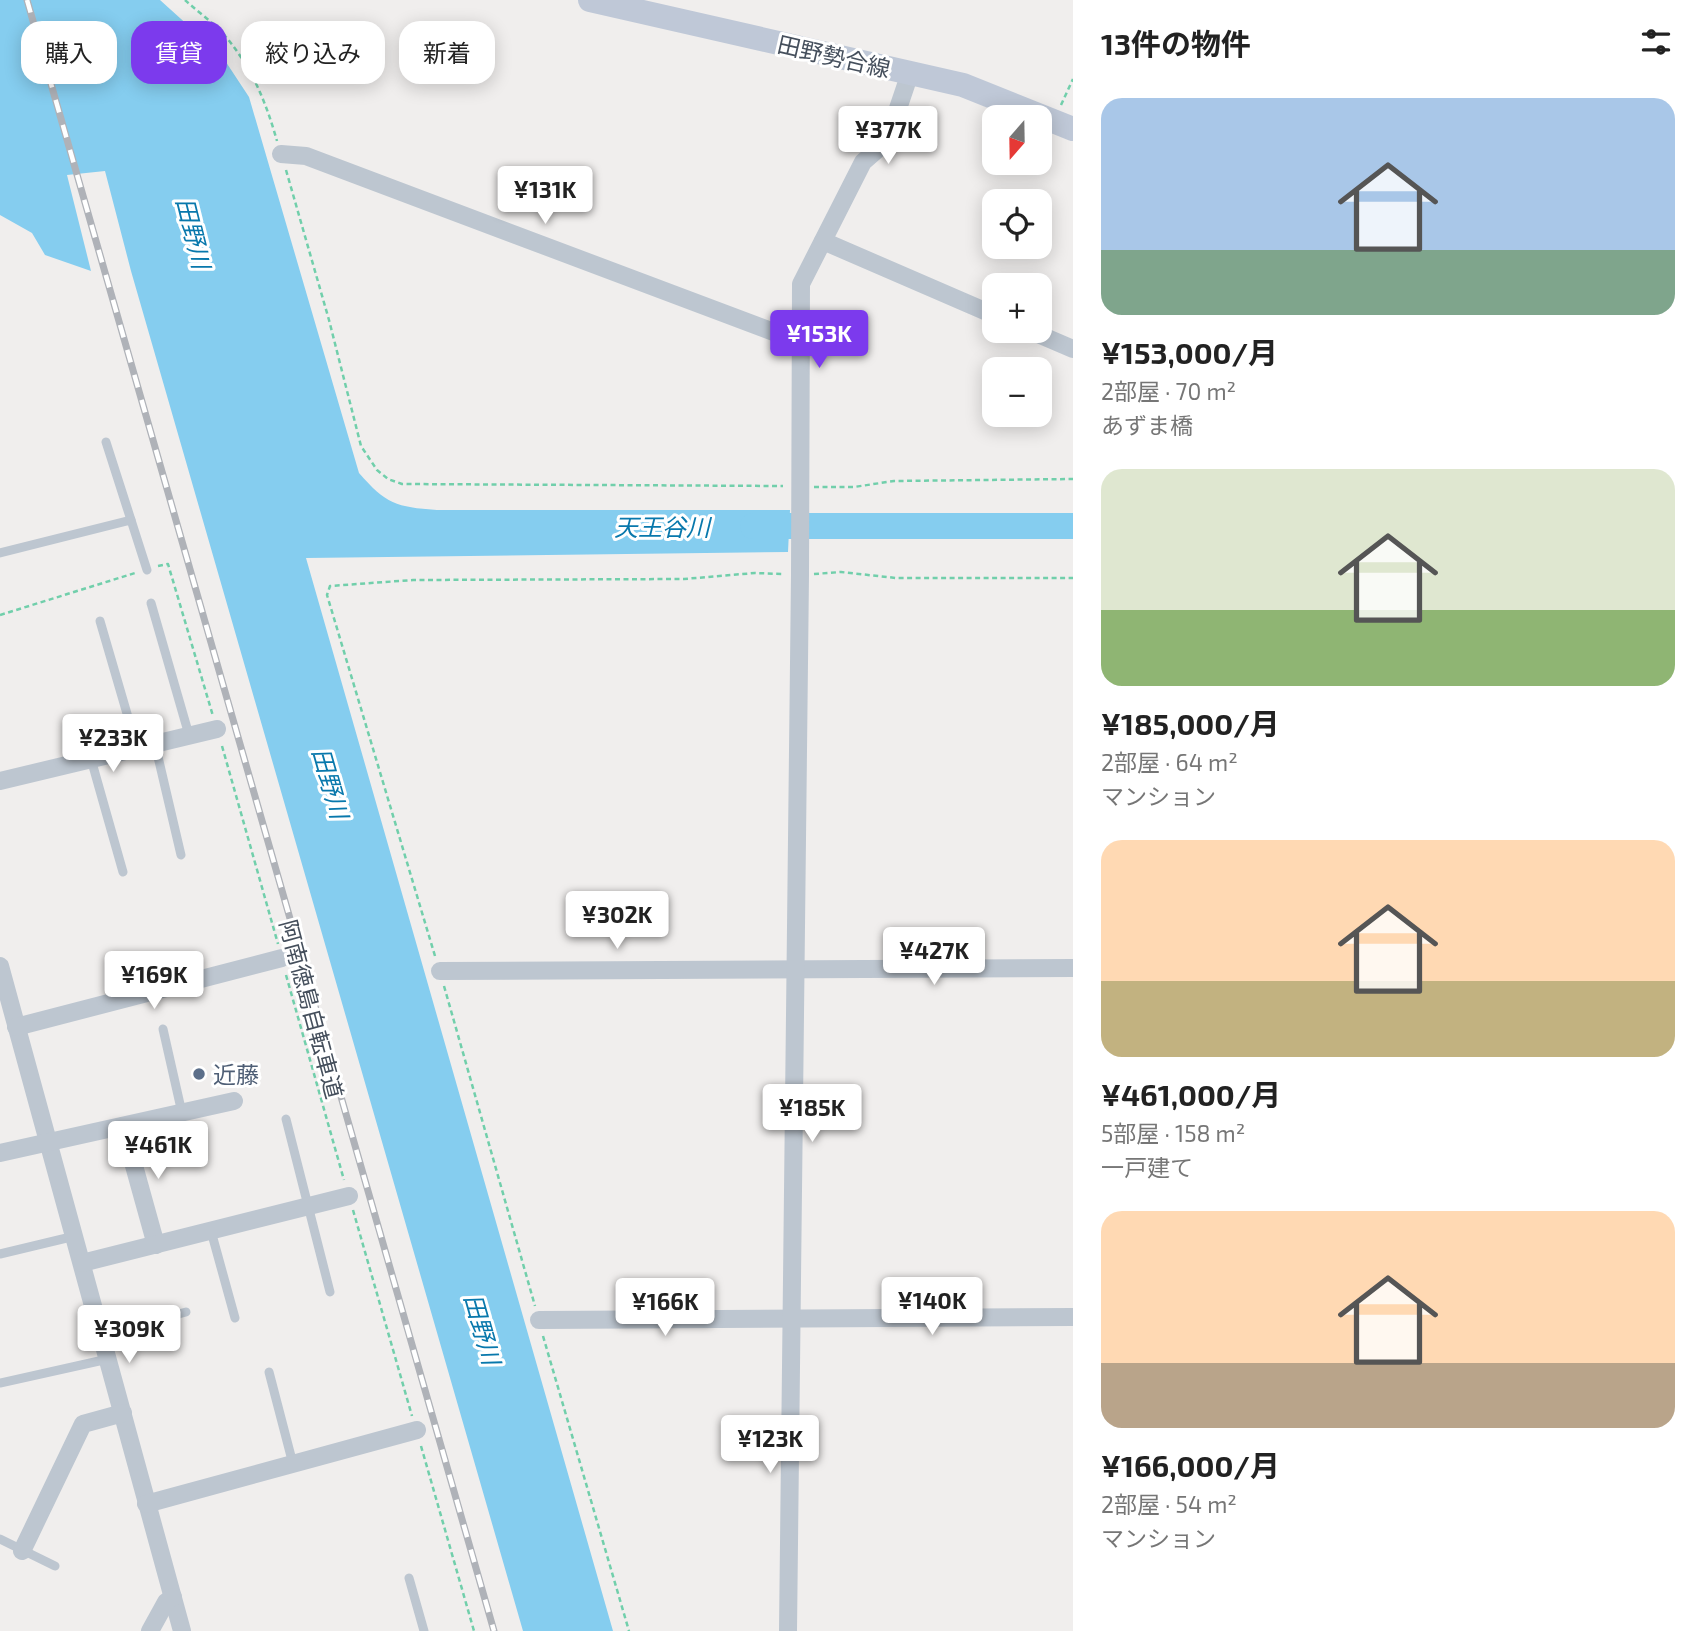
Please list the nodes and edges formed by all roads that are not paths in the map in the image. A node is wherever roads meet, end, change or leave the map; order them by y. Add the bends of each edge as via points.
1 (590, 0) edge
2 (910, 73) junction
3 (1064, 125) edge
4 (281, 154) road end
5 (823, 241) junction
6 (982, 310) edge
7 (1052, 340) edge
8 (800, 342) junction
9 (1073, 349) edge
10 (106, 442) dead end
11 (131, 520) junction
12 (0, 553) edge
13 (147, 570) road end
14 (151, 603) dead end
15 (100, 621) dead end
16 (217, 729) road end
17 (189, 735) junction
18 (146, 746) junction
19 (91, 759) junction
20 (0, 781) edge
21 (181, 855) dead end
22 (124, 872) dead end
23 (282, 958) road end
24 (794, 968) junction
25 (1073, 968) edge
26 (440, 971) road end
27 (1, 974) edge
28 (16, 1027) junction
29 (163, 1029) dead end
30 (234, 1101) dead end
31 (182, 1113) junction
32 (286, 1119) dead end
33 (123, 1126) junction
34 (49, 1143) junction
35 (0, 1153) edge
36 (349, 1196) road end
37 (307, 1207) junction
38 (211, 1231) junction
39 (75, 1236) junction
40 (156, 1245) junction
41 (0, 1254) edge
42 (82, 1263) junction
43 (330, 1292) dead end
44 (186, 1312) dead end
45 (1073, 1317) edge
46 (235, 1318) dead end
47 (791, 1318) junction
48 (538, 1320) road end
49 (102, 1335) junction
50 (108, 1359) junction
51 (269, 1373) dead end
52 (0, 1383) edge
53 (123, 1413) junction
54 (417, 1430) road end
55 (293, 1464) junction
56 (146, 1504) junction
57 (0, 1539) edge
58 (22, 1550) junction
59 (55, 1566) dead end
60 (409, 1578) dead end
61 (173, 1597) junction
62 (150, 1631) edge
63 (182, 1631) edge
64 (424, 1631) edge
65 (788, 1631) edge

1 - 2 main road, 田野勢合線
2 - 3 main road, 田野勢合線 via 963,85
2 - 5 street via 887,141 863,162
4 - 8 street via 306,156
5 - 6 street
5 - 8 street via 801,284
7 - 9 street
8 - 24 street
10 - 11 lane
11 - 12 lane
11 - 13 lane
14 - 17 lane
15 - 18 lane
16 - 17 street
17 - 18 street
18 - 19 street
18 - 21 lane
19 - 20 street
19 - 22 lane
23 - 28 street
24 - 25 street
24 - 26 street
24 - 47 street
27 - 28 street
28 - 34 street
29 - 31 lane
30 - 31 street
31 - 33 street
32 - 37 lane
33 - 34 street
33 - 40 street
34 - 35 street
34 - 39 street
36 - 37 street
37 - 38 street
37 - 43 lane
38 - 40 street
38 - 46 lane
39 - 41 lane
39 - 42 street
40 - 42 street
42 - 49 street
44 - 49 lane
45 - 47 street
47 - 48 street
47 - 65 street
49 - 50 street
50 - 52 lane
50 - 53 street
51 - 55 lane
53 - 56 street
53 - 58 street via 82,1423
54 - 55 street
55 - 56 street
56 - 61 street
57 - 58 lane
58 - 59 lane
60 - 64 lane
61 - 62 street
61 - 63 street

